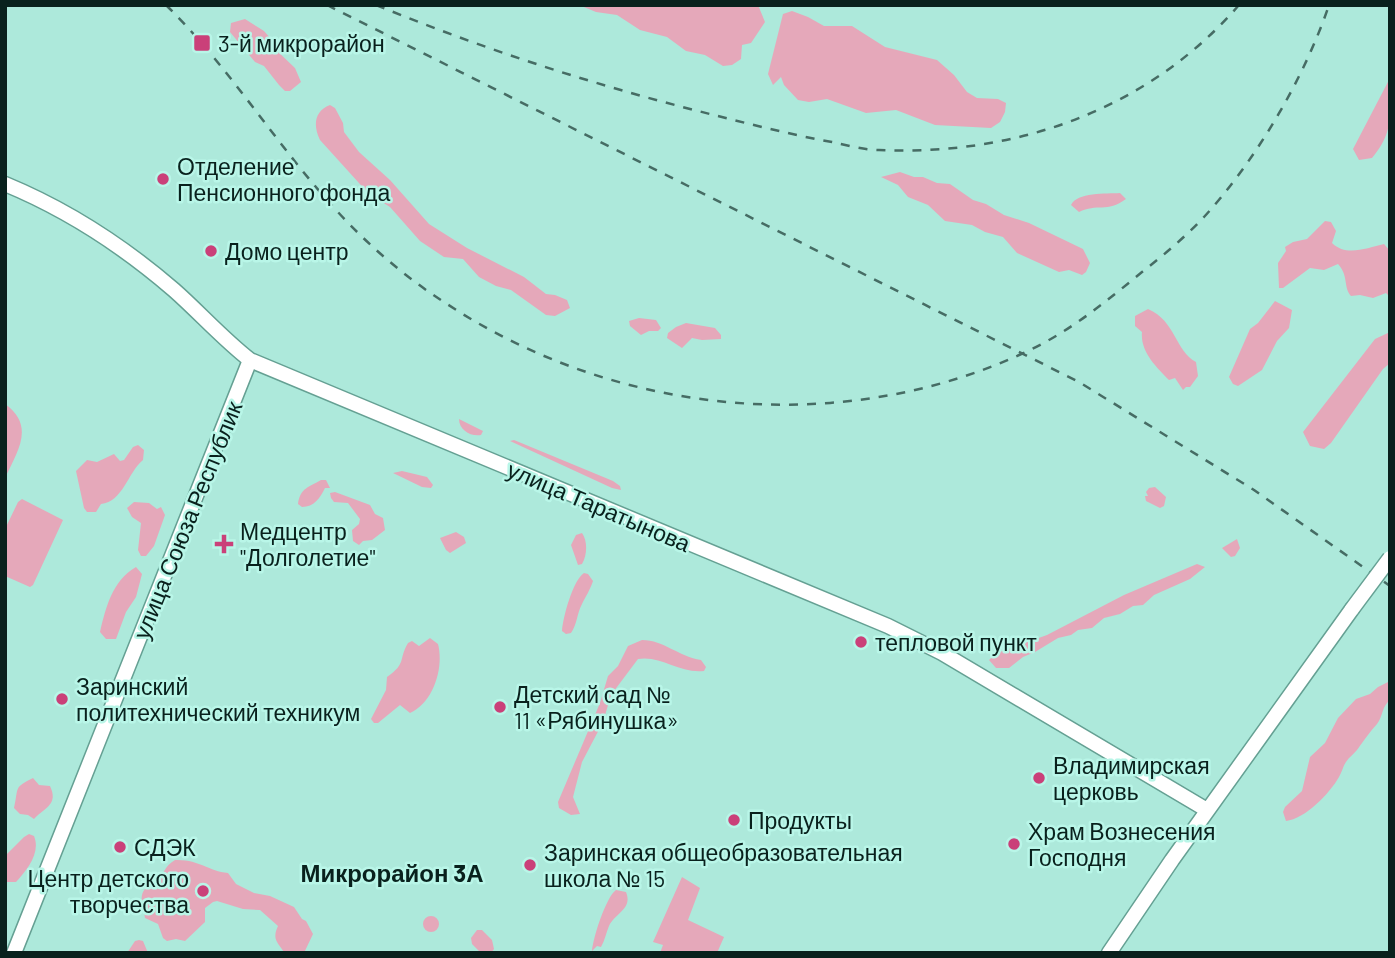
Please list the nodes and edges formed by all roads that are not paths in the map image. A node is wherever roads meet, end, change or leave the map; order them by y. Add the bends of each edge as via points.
1 (5, 184) edge
2 (250, 360) junction
3 (1390, 558) edge
4 (1208, 810) junction
5 (14, 953) edge
6 (1109, 953) edge

1 - 2 street, улица Таратынова via 66,212 122,248
2 - 4 street, улица Таратынова via 888,626 942,653
2 - 5 street, улица Союза Республик
3 - 4 street, bridge
4 - 6 street

